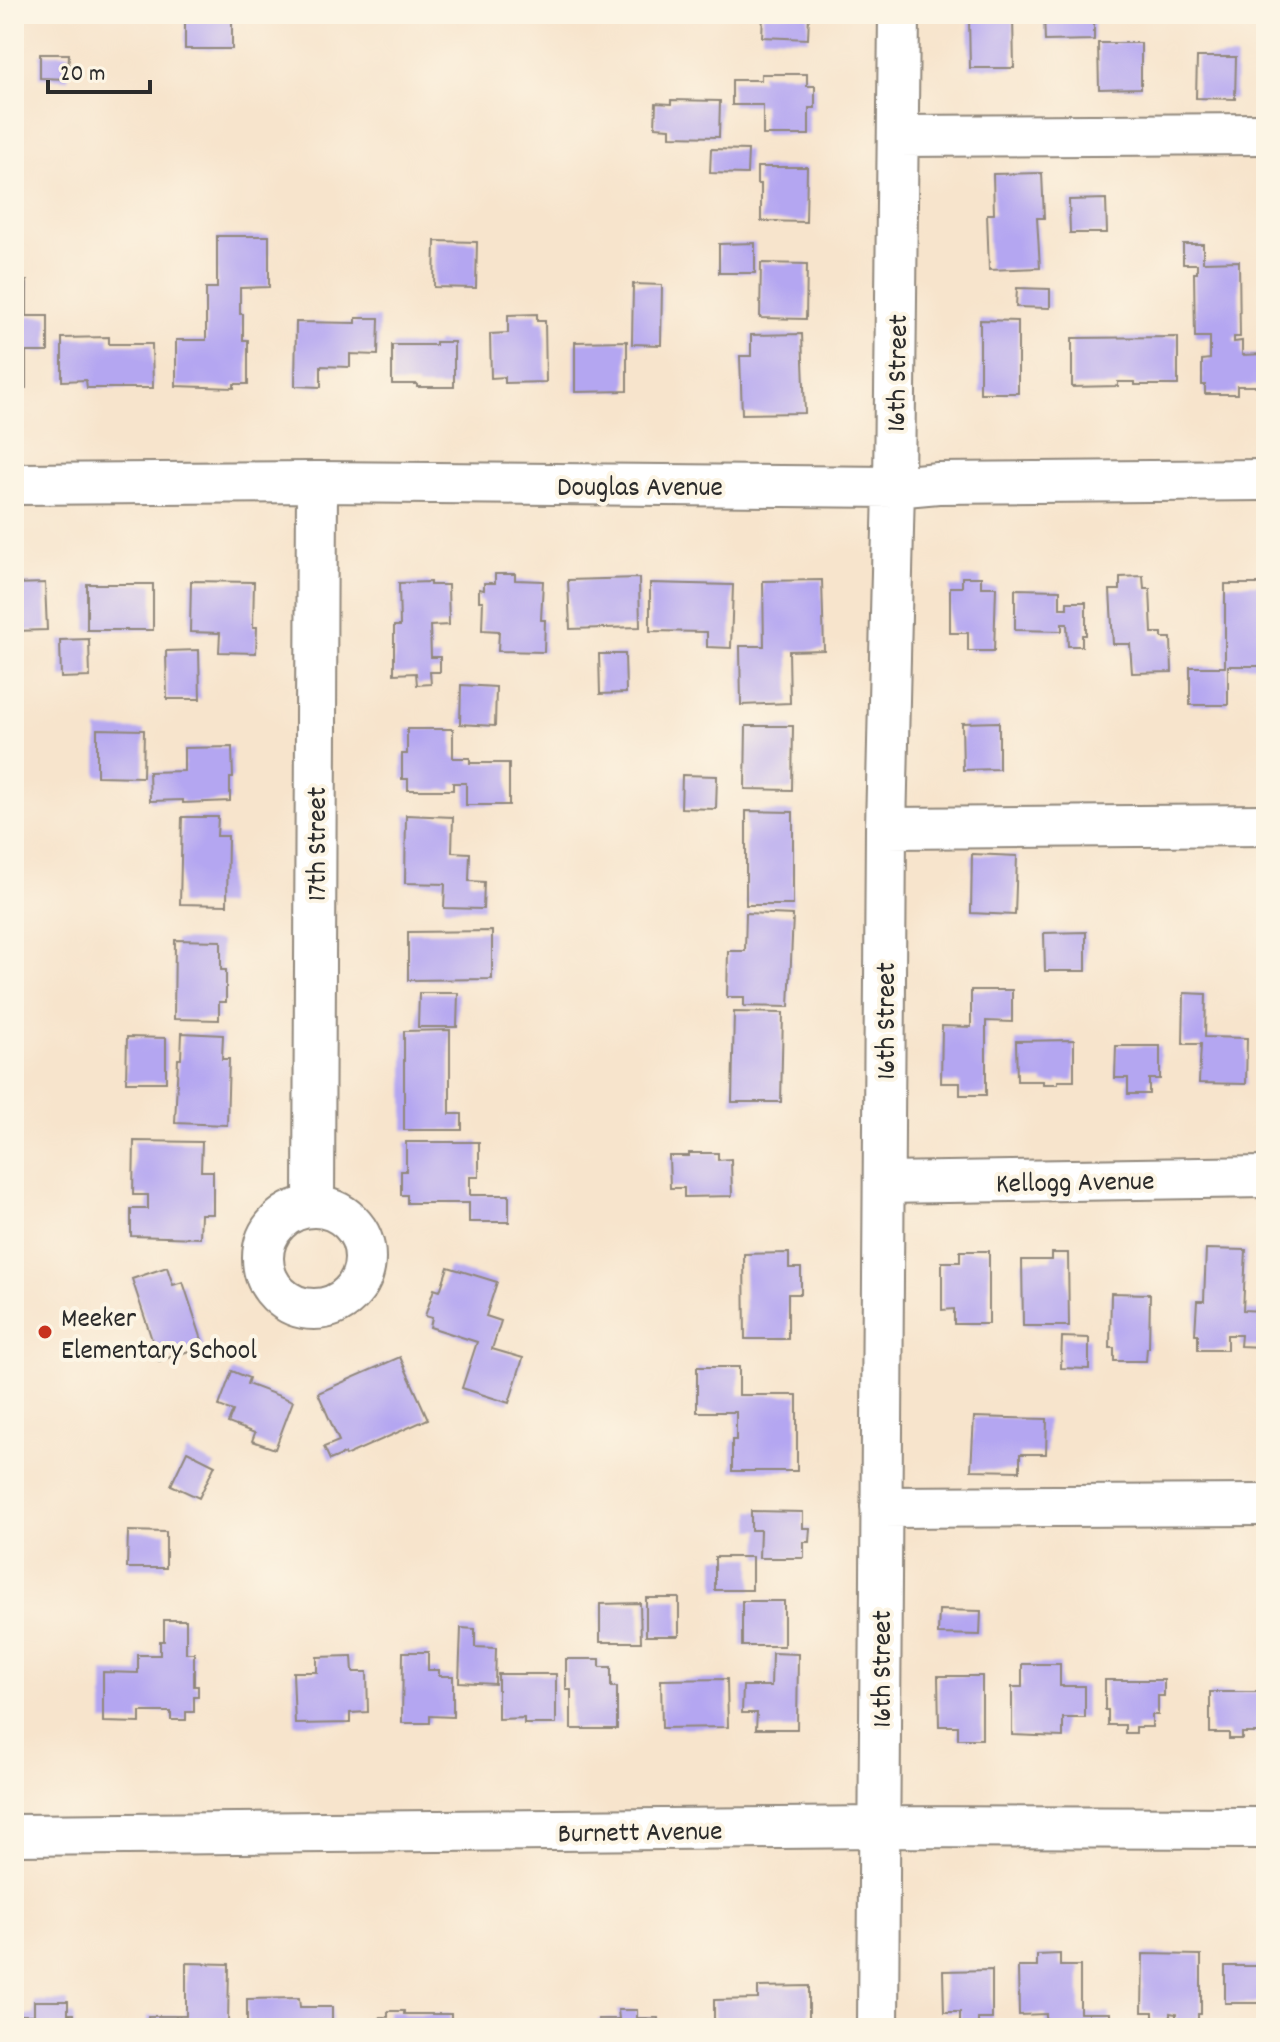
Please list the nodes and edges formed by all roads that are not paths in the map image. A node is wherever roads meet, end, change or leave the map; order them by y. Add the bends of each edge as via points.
1 (899, 14) edge
2 (1266, 134) edge
3 (898, 136) junction
4 (1266, 480) edge
5 (317, 482) junction
6 (14, 484) edge
7 (894, 487) junction
8 (1266, 825) edge
9 (886, 828) junction
10 (1266, 1177) edge
11 (884, 1183) junction
12 (314, 1206) dead end
13 (1266, 1505) edge
14 (881, 1507) junction
15 (879, 1827) junction
16 (1266, 1828) edge
17 (14, 1835) edge
18 (878, 2028) edge

1 - 3 street, 16th Street
2 - 3 street
3 - 7 street, 16th Street
4 - 7 street, Douglas Avenue
5 - 6 street, Douglas Avenue
5 - 7 street, Douglas Avenue
5 - 12 street, 17th Street
7 - 9 street, 16th Street
8 - 9 street
9 - 11 street, 16th Street
10 - 11 street, Kellogg Avenue
11 - 14 street, 16th Street
13 - 14 street
14 - 15 street, 16th Street
15 - 16 street, Burnett Avenue
15 - 17 street, Burnett Avenue
15 - 18 street, 16th Street

